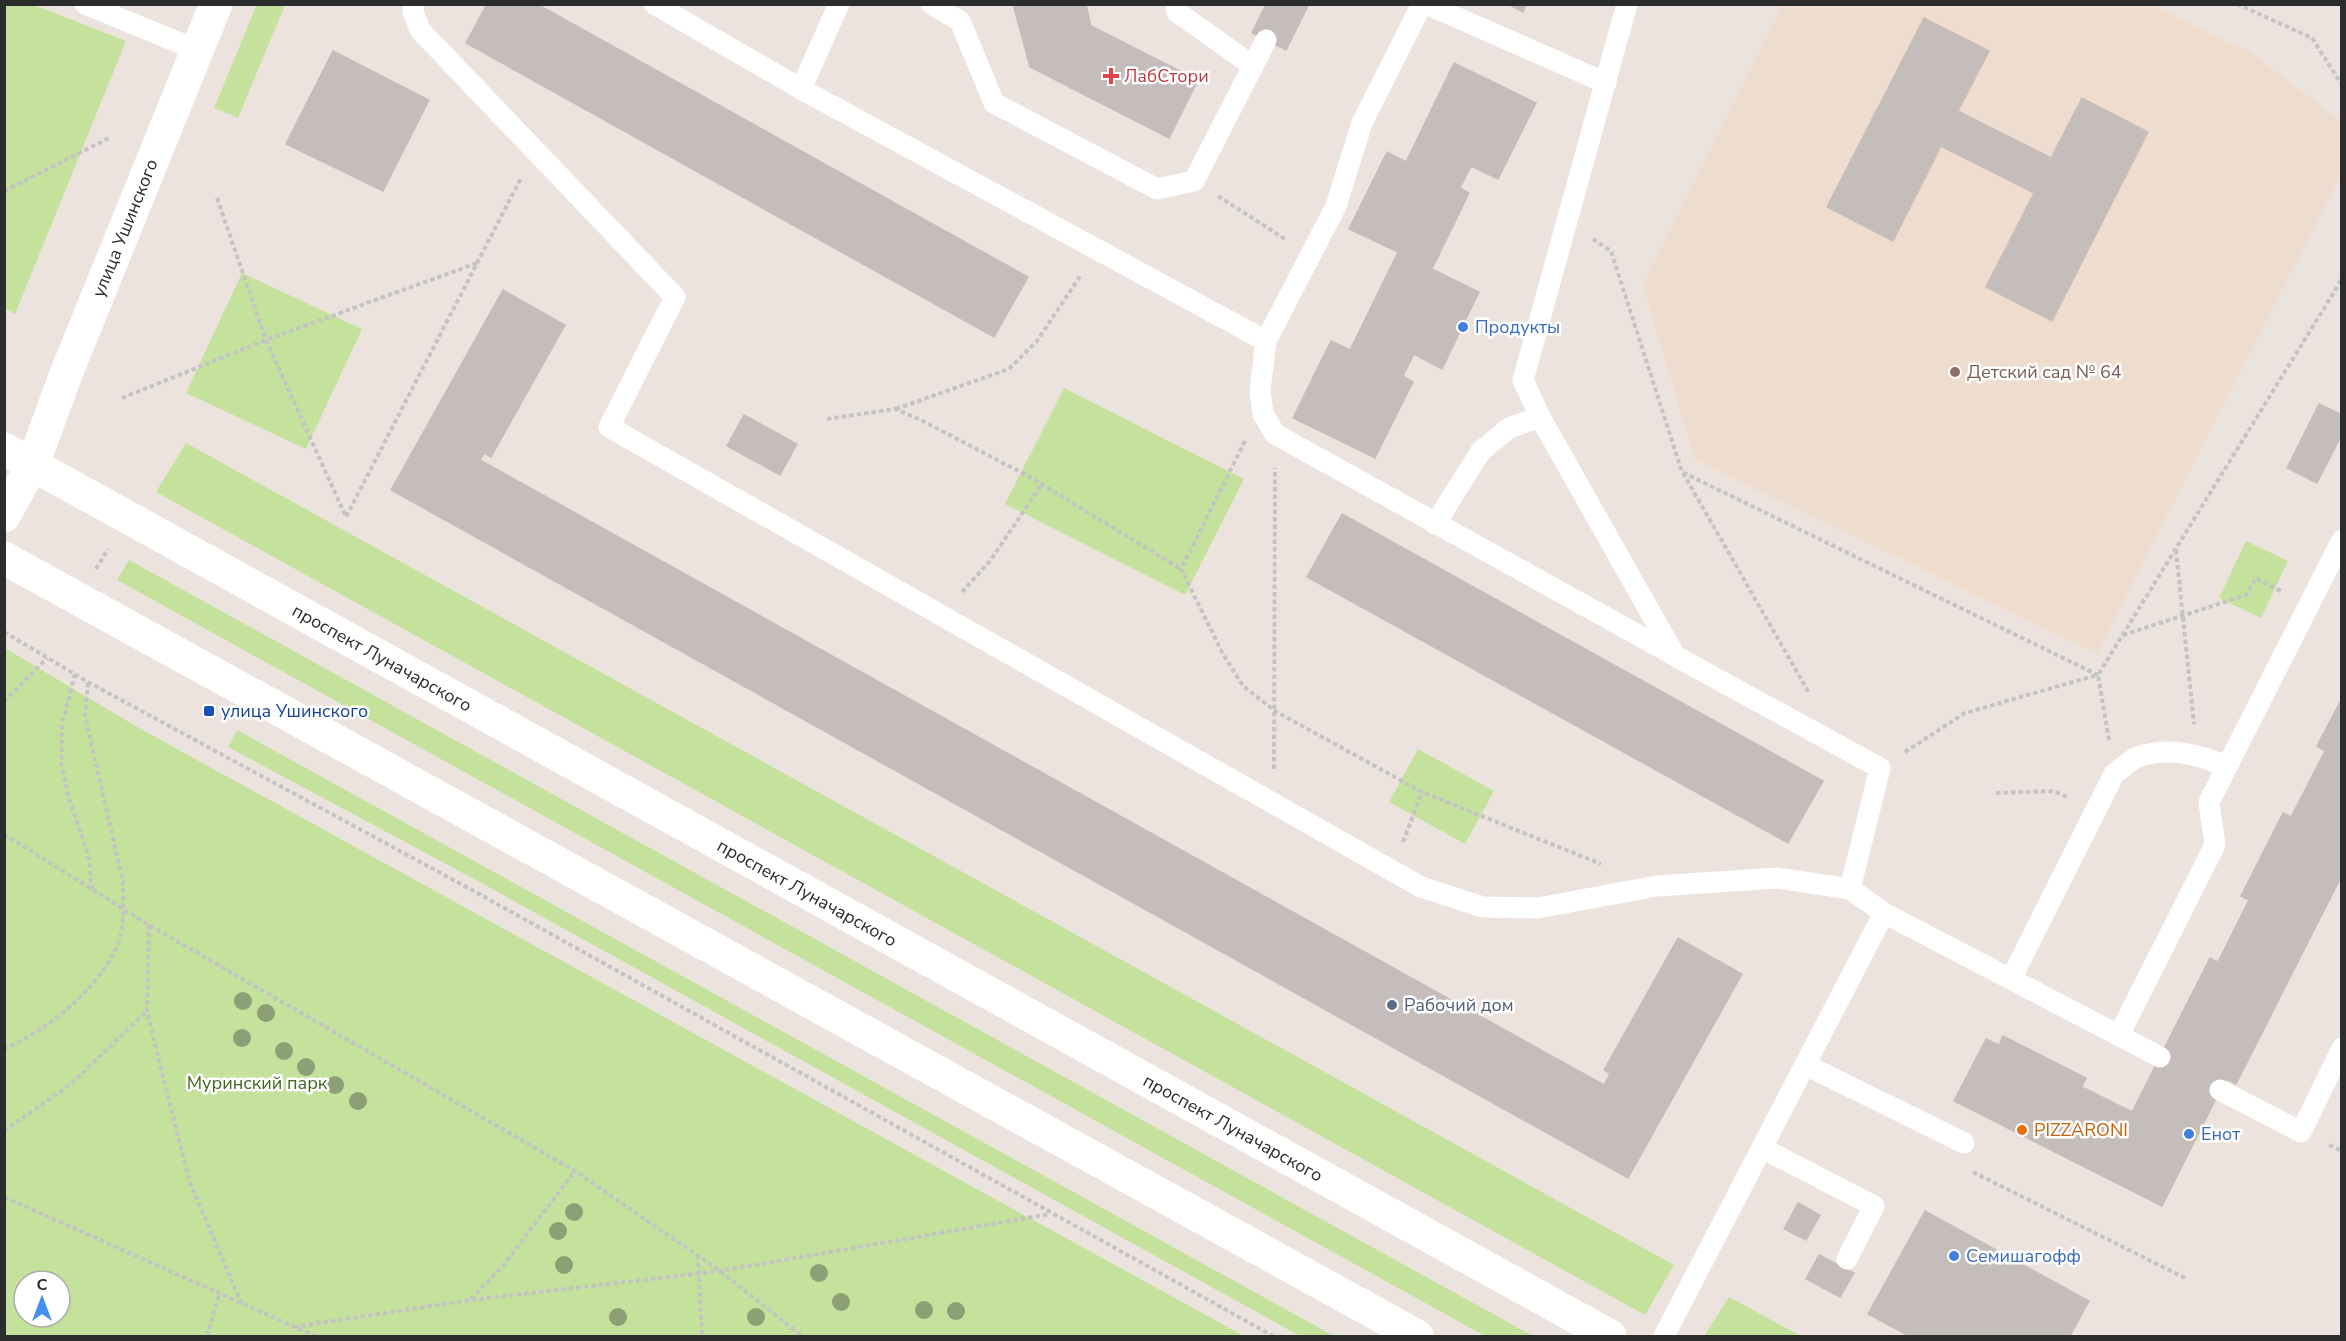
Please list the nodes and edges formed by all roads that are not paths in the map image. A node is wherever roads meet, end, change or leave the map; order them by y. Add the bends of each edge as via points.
1 (85, 4) edge
2 (216, 4) edge
3 (414, 4) edge
4 (654, 4) edge
5 (839, 4) edge
6 (932, 4) edge
7 (1176, 4) edge
8 (1424, 4) edge
9 (1628, 4) edge
10 (1266, 40) dead end
11 (197, 50) junction
12 (1253, 66) junction
13 (1606, 83) junction
14 (801, 88) junction
15 (1266, 341) junction
16 (1540, 417) junction
17 (4, 449) edge
18 (33, 464) junction
19 (4, 516) edge
20 (1435, 524) junction
21 (2342, 540) edge
22 (4, 558) edge
23 (1675, 656) junction
24 (2227, 766) junction
25 (1850, 889) junction
26 (1884, 913) junction
27 (2011, 979) junction
28 (2119, 1035) junction
29 (2342, 1048) edge
30 (2160, 1057) dead end
31 (1806, 1065) junction
32 (2220, 1090) dead end
33 (1964, 1143) road end
34 (1762, 1148) junction
35 (1847, 1259) dead end
36 (1417, 1336) edge
37 (1610, 1336) edge
38 (1664, 1336) edge

1 - 11 lane
2 - 11 main road, улица Ушинского
3 - 25 lane via 420,30 675,297 609,427 1421,887 1483,907 1537,908 1658,886 1777,878
4 - 14 lane
5 - 14 lane
6 - 12 lane via 960,21 994,103 1157,189 1194,181
7 - 12 lane via 1177,12
8 - 13 lane
8 - 15 lane via 1362,123 1336,206
9 - 13 lane
10 - 12 lane
11 - 18 main road, улица Ушинского
13 - 16 lane via 1523,380
14 - 15 lane
15 - 20 lane via 1260,390 1263,414 1275,434
16 - 20 lane via 1509,428 1481,451
16 - 23 lane
17 - 18 main road, проспект Луначарского
18 - 19 main road, улица Ушинского
18 - 37 main road, проспект Луначарского
20 - 23 lane
21 - 24 lane
22 - 36 main road
23 - 25 lane via 1880,768
24 - 27 lane via 2197,755 2164,752 2137,757 2115,774
24 - 28 lane via 2209,802 2215,845
25 - 26 lane
26 - 27 lane
26 - 31 lane
27 - 28 lane
28 - 30 lane
29 - 32 lane via 2301,1132
31 - 33 lane
31 - 34 lane
34 - 35 lane via 1874,1206
34 - 38 lane

